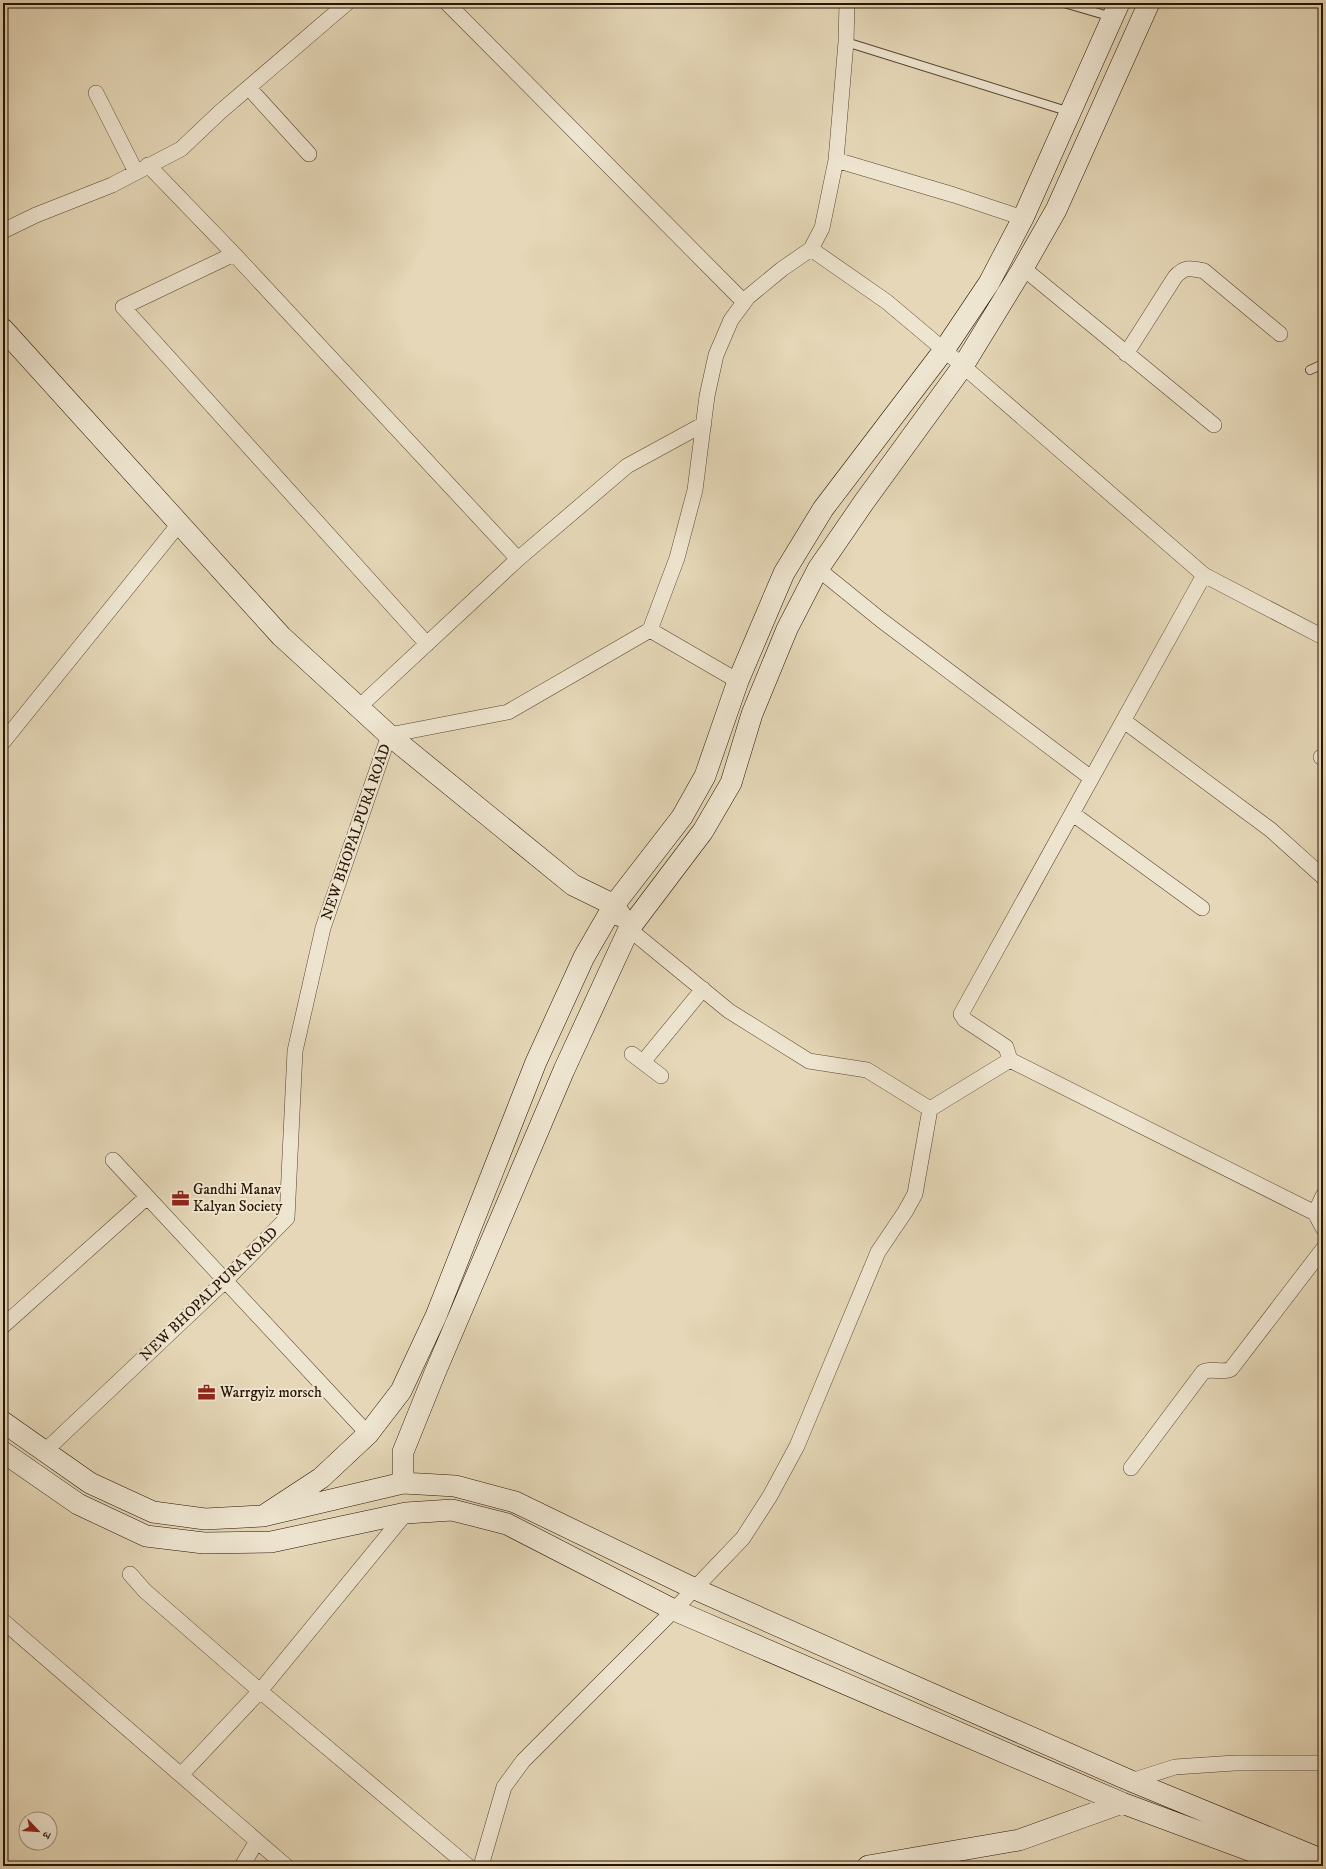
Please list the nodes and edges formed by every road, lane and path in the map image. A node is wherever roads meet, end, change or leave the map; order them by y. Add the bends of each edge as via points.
1 (347, 3) edge
2 (447, 3) edge
3 (847, 3) edge
4 (1064, 3) edge
5 (1149, 3) edge
6 (1116, 10) edge
7 (846, 42) junction
8 (249, 88) junction
9 (96, 93) dead end
10 (1070, 112) junction
11 (309, 154) dead end
12 (836, 160) junction
13 (142, 169) junction
14 (1023, 218) junction
15 (3, 231) edge
16 (811, 249) junction
17 (234, 254) junction
18 (1023, 268) junction
19 (744, 302) junction
20 (3, 329) edge
21 (1280, 334) dead end
22 (944, 350) junction
23 (1126, 354) junction
24 (1323, 364) edge
25 (963, 366) junction
26 (1310, 370) dead end
27 (704, 424) junction
28 (1214, 425) dead end
29 (179, 524) junction
30 (518, 559) junction
31 (818, 569) junction
32 (1204, 575) junction
33 (650, 630) junction
34 (1323, 637) edge
35 (427, 644) junction
36 (738, 682) junction
37 (359, 707) junction
38 (1124, 721) junction
39 (389, 735) junction
40 (3, 742) edge
41 (1091, 778) junction
42 (1073, 814) junction
43 (1323, 877) edge
44 (614, 905) junction
45 (1202, 908) dead end
46 (629, 929) junction
47 (703, 989) junction
48 (1010, 1060) junction
49 (661, 1076) dead end
50 (930, 1109) junction
51 (113, 1160) dead end
52 (1323, 1196) edge
53 (146, 1198) junction
54 (1315, 1212) junction
55 (1323, 1228) edge
56 (1323, 1249) edge
57 (226, 1280) junction
58 (3, 1326) edge
59 (3, 1422) edge
60 (368, 1434) junction
61 (3, 1452) edge
62 (44, 1452) junction
63 (1131, 1468) dead end
64 (403, 1483) junction
65 (406, 1513) junction
66 (263, 1516) junction
67 (130, 1574) dead end
68 (695, 1589) junction
69 (674, 1610) junction
70 (3, 1621) edge
71 (260, 1691) junction
72 (1323, 1763) edge
73 (181, 1775) junction
74 (1131, 1781) junction
75 (1122, 1803) junction
76 (257, 1841) junction
77 (1323, 1860) edge
78 (242, 1866) edge
79 (286, 1866) edge
80 (468, 1866) edge
81 (481, 1866) edge
82 (868, 1866) edge
83 (1292, 1866) edge

1 - 8 street
2 - 19 street
3 - 7 street
4 - 6 lane
5 - 18 street via 1056,210
6 - 10 street
7 - 10 lane
7 - 12 street
8 - 11 street
8 - 13 street via 181,149
9 - 13 street
10 - 14 street
12 - 14 street
12 - 16 street via 822,228
13 - 15 street via 112,185
13 - 17 street
14 - 22 street via 989,283
16 - 19 street via 782,269
16 - 22 street via 887,302
17 - 30 street
17 - 35 street via 123,307
18 - 23 street
18 - 25 street
19 - 27 street via 731,320 716,355
20 - 29 street
21 - 23 street via 1204,271 1182,269
22 - 25 street
22 - 36 street via 823,509 784,573
23 - 28 street
24 - 26 lane
25 - 31 street
25 - 32 street
27 - 30 street via 627,466
27 - 33 street via 695,490 677,558
29 - 37 street via 281,636
29 - 40 street
30 - 35 street
31 - 41 street via 881,620
31 - 46 street via 787,629 755,707 731,783 703,831
32 - 34 street
32 - 38 street
33 - 36 street
33 - 39 street, NEW BHOPALPURA ROAD via 508,712
35 - 37 street
36 - 44 street via 705,776 682,817
37 - 39 street
38 - 41 street
38 - 43 street via 1271,830
39 - 44 street via 573,885
39 - 57 street, NEW BHOPALPURA ROAD via 323,928 295,1051 287,1218
41 - 42 street
42 - 45 street
42 - 48 street via 961,1014 965,1020 1006,1047
44 - 46 street
44 - 60 street via 584,957 536,1062 436,1316 408,1377 401,1391
46 - 47 street
46 - 64 street via 564,1070 434,1376 403,1452
47 - 49 street via 638,1058
47 - 50 street via 729,1011 809,1061 867,1070
48 - 50 street
48 - 54 street
50 - 68 street via 914,1194 878,1252 797,1446 770,1496 743,1538
51 - 53 street
52 - 54 street
53 - 57 street
53 - 58 street
54 - 55 street
56 - 63 street via 1231,1369 1208,1369 1203,1372
57 - 60 street
57 - 62 street, NEW BHOPALPURA ROAD
59 - 62 street
60 - 66 street via 321,1478
61 - 65 street via 78,1504 146,1536 204,1543 271,1542
62 - 66 street via 90,1483 153,1512 205,1519
64 - 66 street
64 - 68 street via 455,1486 515,1502
65 - 69 street via 452,1510 507,1524
65 - 71 street
67 - 71 street via 145,1591
68 - 69 street
68 - 74 street
69 - 75 street
69 - 81 street via 523,1761 504,1787
70 - 73 street
71 - 73 street
71 - 80 street
72 - 74 street via 1235,1762 1175,1767
73 - 76 street
74 - 77 street
75 - 82 street via 1019,1840
75 - 83 street
76 - 78 street
76 - 79 street

